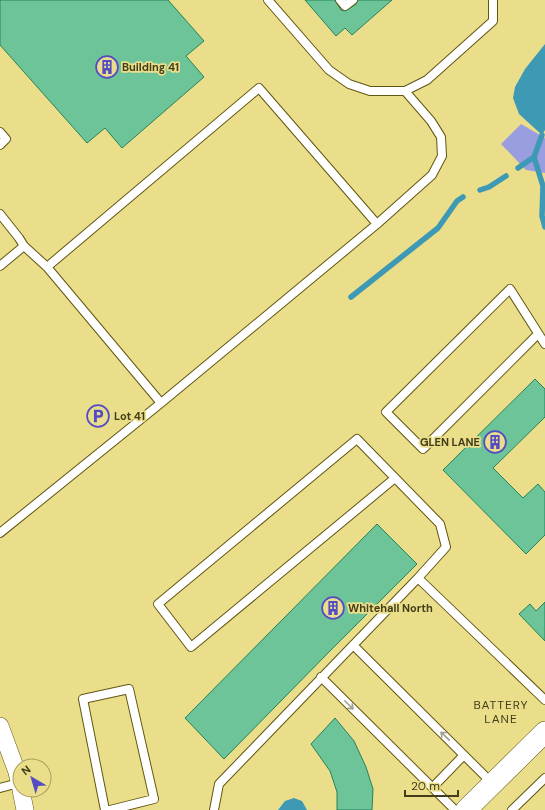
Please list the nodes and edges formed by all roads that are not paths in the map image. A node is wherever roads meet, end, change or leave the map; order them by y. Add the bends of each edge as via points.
1 (268, 0) edge
2 (340, 0) edge
3 (353, 0) edge
4 (492, 0) edge
5 (405, 91) junction
6 (0, 132) edge
7 (0, 144) edge
8 (0, 214) edge
9 (377, 224) junction
10 (24, 246) junction
11 (0, 266) edge
12 (46, 267) junction
13 (538, 334) junction
14 (545, 344) edge
15 (160, 403) junction
16 (395, 478) junction
17 (0, 533) edge
18 (418, 578) junction
19 (353, 645) junction
20 (322, 677) junction
21 (545, 700) edge
22 (0, 726) edge
23 (545, 732) edge
24 (464, 755) junction
25 (12, 758) edge
26 (545, 778) edge
27 (492, 783) junction
28 (12, 787) edge
29 (433, 787) junction
30 (0, 788) edge
31 (22, 798) edge
32 (25, 810) edge
33 (105, 810) edge
34 (110, 810) edge
35 (214, 810) edge
36 (455, 810) edge
37 (466, 810) edge
38 (512, 810) edge

1 - 5 lane via 329,70 349,84 370,91
2 - 3 lane via 345,6
4 - 5 lane via 492,21 427,80
5 - 9 lane via 441,137 442,156 432,175
6 - 7 lane via 6,139
8 - 10 lane
9 - 12 lane via 259,88
9 - 15 lane
10 - 11 lane
10 - 12 lane
12 - 15 lane
13 - 13 lane via 510,289 386,412 423,449
13 - 14 lane
15 - 17 lane
16 - 16 lane via 357,439 158,604 191,647
16 - 18 lane via 440,524 446,547
18 - 19 lane
18 - 21 lane
19 - 20 lane
24 -> 19 lane
20 -> 29 lane
20 - 35 lane via 220,784
22 - 25 street
23 - 27 street
24 - 27 lane
24 - 29 lane
26 - 38 lane
27 - 37 street
28 - 30 lane
29 - 36 lane
31 - 32 street
33 - 34 lane via 83,699 129,689 154,799

